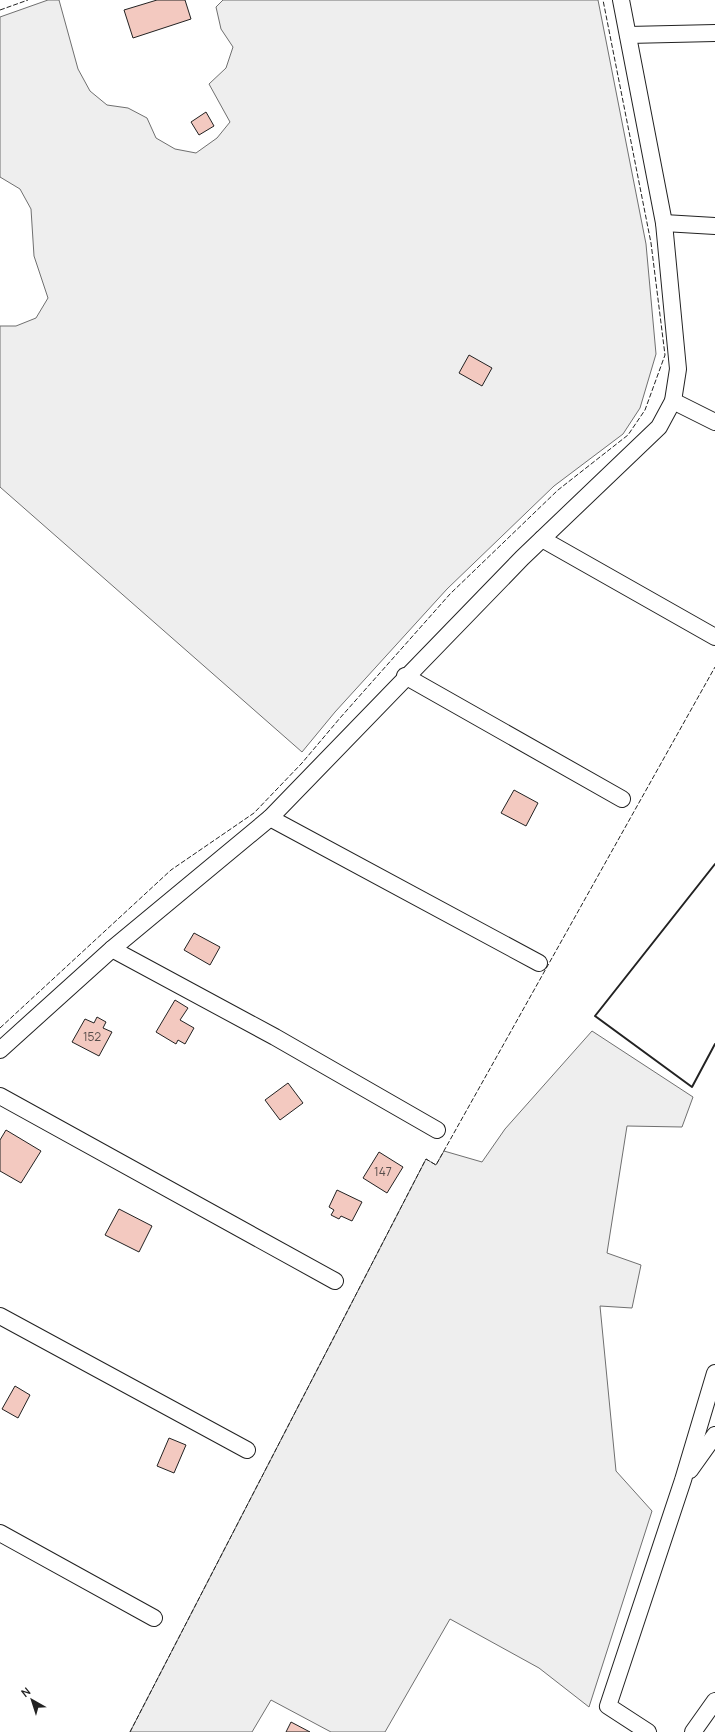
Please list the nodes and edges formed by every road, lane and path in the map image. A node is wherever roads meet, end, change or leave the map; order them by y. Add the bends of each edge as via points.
1 (621, 0) edge
2 (715, 33) edge
3 (628, 35) junction
4 (664, 224) junction
5 (715, 226) edge
6 (673, 401) junction
7 (715, 422) edge
8 (542, 539) junction
9 (715, 637) edge
10 (406, 676) junction
11 (622, 799) dead end
12 (270, 818) junction
13 (112, 949) junction
14 (539, 963) dead end
15 (0, 1050) edge
16 (0, 1096) edge
17 (437, 1130) dead end
18 (335, 1281) dead end
19 (0, 1316) edge
20 (715, 1373) edge
21 (715, 1435) edge
22 (246, 1450) dead end
23 (683, 1480) junction
24 (0, 1533) edge
25 (154, 1618) dead end
26 (715, 1700) edge
27 (648, 1732) edge
28 (693, 1732) edge

1 - 3 street
2 - 3 street
3 - 4 street
4 - 5 street
4 - 6 street via 678,369
6 - 7 street
6 - 8 street via 659,427
8 - 9 street
8 - 10 street
10 - 11 street
10 - 12 street
12 - 13 street
12 - 14 street
13 - 15 street
13 - 17 street via 275,1037
16 - 18 street
19 - 22 street
20 - 23 street
21 - 23 street
23 - 27 street via 608,1706
24 - 25 street
26 - 28 street

